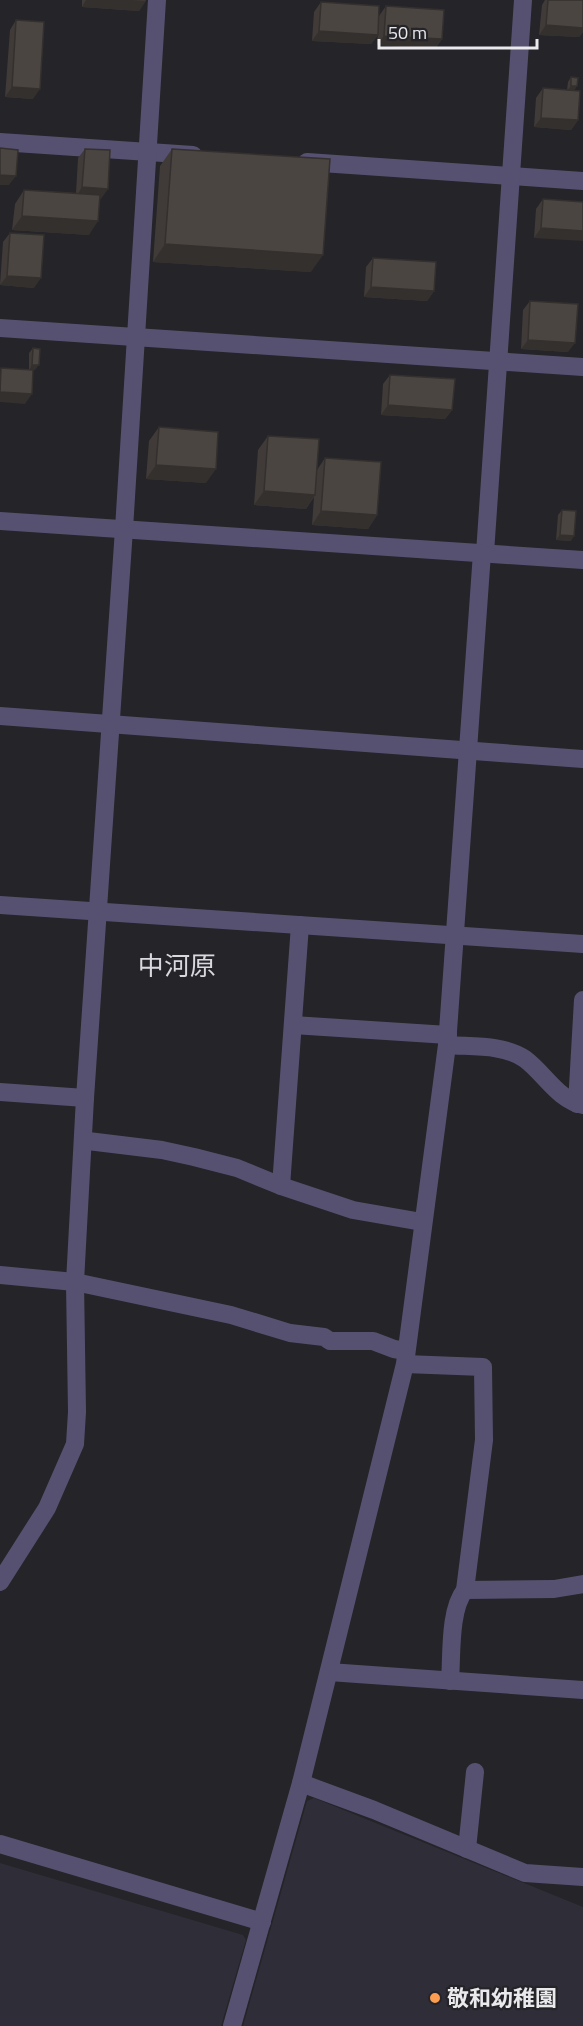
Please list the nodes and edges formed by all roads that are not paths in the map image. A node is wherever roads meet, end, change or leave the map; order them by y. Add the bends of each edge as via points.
1 (157, 0) edge
2 (523, 0) edge
3 (0, 142) edge
4 (147, 151) junction
5 (206, 155) edge
6 (288, 161) edge
7 (511, 177) junction
8 (583, 181) edge
9 (0, 328) edge
10 (136, 337) junction
11 (498, 362) junction
12 (583, 367) edge
13 (0, 521) edge
14 (124, 529) junction
15 (484, 553) junction
16 (583, 560) edge
17 (0, 716) edge
18 (109, 724) junction
19 (468, 751) junction
20 (583, 759) edge
21 (0, 905) edge
22 (98, 912) junction
23 (300, 925) junction
24 (454, 935) junction
25 (583, 944) edge
26 (583, 1000) edge
27 (293, 1025) junction
28 (447, 1040) junction
29 (0, 1092) edge
30 (85, 1098) junction
31 (580, 1105) edge
32 (83, 1137) junction
33 (281, 1186) junction
34 (422, 1222) junction
35 (0, 1275) edge
36 (75, 1281) junction
37 (406, 1357) junction
38 (0, 1581) edge
39 (583, 1584) edge
40 (465, 1590) junction
41 (329, 1672) junction
42 (450, 1681) junction
43 (583, 1690) edge
44 (476, 1773) dead end
45 (301, 1783) junction
46 (0, 1844) edge
47 (467, 1849) junction
48 (583, 1877) edge
49 (262, 1922) junction
50 (232, 2026) edge

1 - 4 street
2 - 7 street
3 - 4 street
4 - 5 street
4 - 10 street
6 - 7 street
7 - 8 street
7 - 11 street
9 - 10 street
10 - 11 street
10 - 14 street
11 - 12 street
11 - 15 street
13 - 14 street
14 - 15 street
14 - 18 street
15 - 16 street
15 - 19 street
17 - 18 street
18 - 19 street
18 - 22 street
19 - 20 street
19 - 24 street
21 - 22 street
22 - 23 street
22 - 30 street
23 - 24 street
23 - 27 street
24 - 25 street
24 - 28 street
26 - 31 street
27 - 28 street
27 - 33 street
28 - 31 street via 501,1048 524,1059 571,1103
28 - 34 street
29 - 30 street
30 - 32 street
32 - 33 street via 237,1168
32 - 36 street
33 - 34 street via 353,1209
34 - 37 street
35 - 36 street
36 - 37 street via 295,1334 330,1341 373,1341
36 - 38 street via 75,1444 47,1508
37 - 40 street via 483,1367 484,1440
37 - 41 street
39 - 40 street via 554,1589
40 - 42 street via 454,1615
41 - 42 street
41 - 45 street
42 - 43 street
44 - 47 street
45 - 47 street
45 - 49 street
46 - 49 street
47 - 48 street via 525,1874
49 - 50 street

